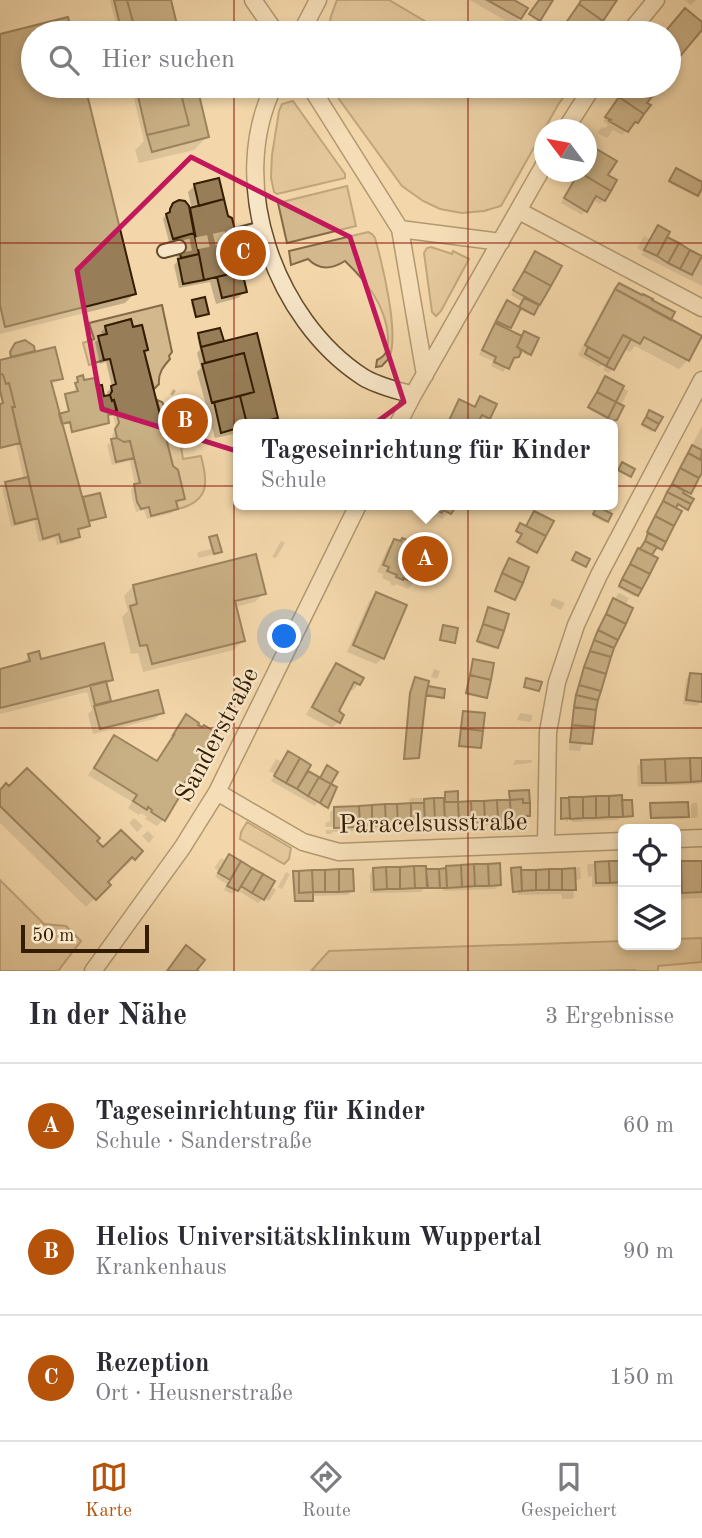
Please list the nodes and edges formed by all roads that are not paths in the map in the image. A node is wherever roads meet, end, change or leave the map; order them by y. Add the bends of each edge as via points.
1 (253, 0) edge
2 (318, 0) edge
3 (656, 0) edge
4 (268, 21) edge
5 (307, 21) edge
6 (639, 21) edge
7 (268, 98) edge
8 (318, 98) edge
9 (585, 98) edge
10 (572, 119) edge
11 (535, 182) edge
12 (519, 211) junction
13 (262, 228) junction
14 (400, 229) junction
15 (236, 235) tunnel mouth
16 (501, 242) junction
17 (179, 247) tunnel mouth
18 (164, 251) dead end
19 (702, 308) edge
20 (425, 374) junction
21 (702, 380) edge
22 (413, 395) junction
23 (401, 419) edge
24 (356, 510) edge
25 (216, 792) junction
26 (702, 838) edge
27 (681, 839) edge
28 (618, 841) edge
29 (546, 844) junction
30 (93, 971) edge

1 - 4 street
2 - 5 street
3 - 6 street
7 - 13 street via 258,132 256,168
8 - 14 street
9 - 10 street
11 - 12 street
12 - 16 street
12 - 19 street
13 - 15 street
13 - 22 street via 291,302 307,325 365,379
14 - 16 street
14 - 20 street
16 - 20 street
17 - 18 street
20 - 22 street
21 - 29 street via 599,575 572,637 557,682 548,732
22 - 23 street
24 - 25 street, Sanderstraße
25 - 29 street, Paracelsusstraße via 303,842 339,852
25 - 30 street, Sanderstraße via 182,848
26 - 27 street
28 - 29 street, Paracelsusstraße

